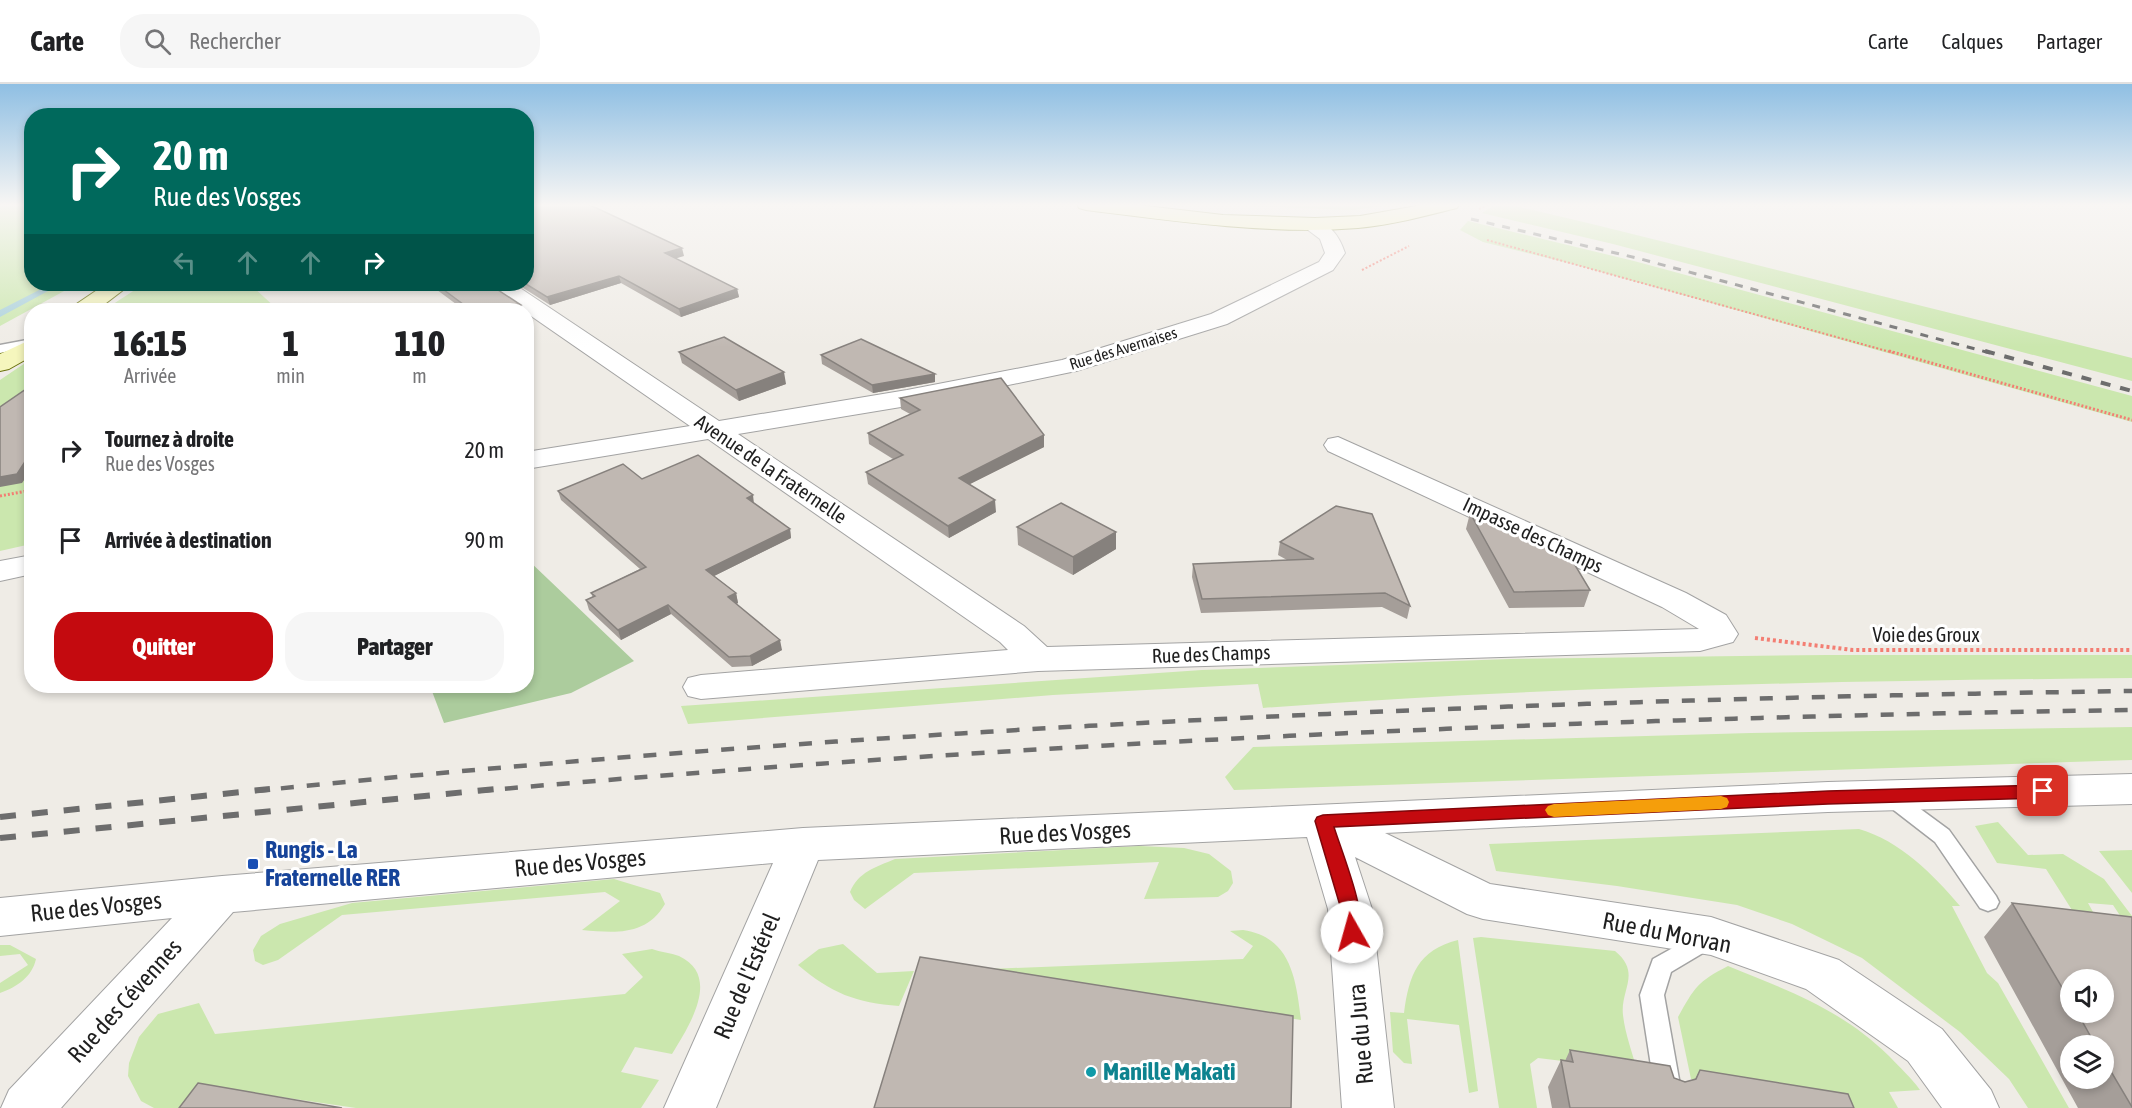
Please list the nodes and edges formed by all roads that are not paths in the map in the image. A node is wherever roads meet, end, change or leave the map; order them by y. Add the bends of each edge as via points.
1 (1335, 252) edge
2 (110, 291) edge
3 (510, 291) edge
4 (93, 303) edge
5 (528, 303) edge
6 (534, 307) edge
7 (24, 345) edge
8 (0, 349) edge
9 (24, 349) edge
10 (0, 364) edge
11 (713, 429) junction
12 (1338, 445) dead end
13 (534, 460) edge
14 (24, 566) edge
15 (0, 571) edge
16 (1721, 634) joint
17 (1038, 659) junction
18 (701, 687) dead end
19 (2132, 789) edge
20 (1888, 796) junction
21 (1323, 821) junction
22 (803, 844) junction
23 (222, 894) junction
24 (1988, 902) dead end
25 (0, 917) edge
26 (1711, 936) junction
27 (1669, 1095) edge
28 (27, 1108) edge
29 (690, 1108) edge
30 (1368, 1108) edge
31 (1973, 1108) edge

1 - 11 street, Rue des Avernaises via 1326,266 1219,319 1067,366 907,398
2 - 4 main road
3 - 5 street, Avenue de la Fraternelle
6 - 11 street, Avenue de la Fraternelle
7 - 8 lane
9 - 10 main road
11 - 13 street
11 - 17 street, Avenue de la Fraternelle via 1011,634
12 - 16 street, Impasse des Champs via 1674,600 1714,622
14 - 15 street
16 - 17 street, Rue des Champs via 1700,640
17 - 18 street, Rue des Champs
19 - 20 street, Rue des Vosges
20 - 21 street, Rue des Vosges
20 - 24 lane via 1942,836
21 - 22 street, Rue des Vosges
21 - 26 street, Rue du Morvan via 1483,901
21 - 30 street, Rue du Jura via 1350,909
22 - 23 street, Rue des Vosges
22 - 29 street, Rue de l'Estérel
23 - 25 street, Rue des Vosges
23 - 28 street, Rue des Cévennes
26 - 27 lane via 1661,966 1652,995
26 - 31 street, Rue du Morvan via 1821,974 1925,1045

